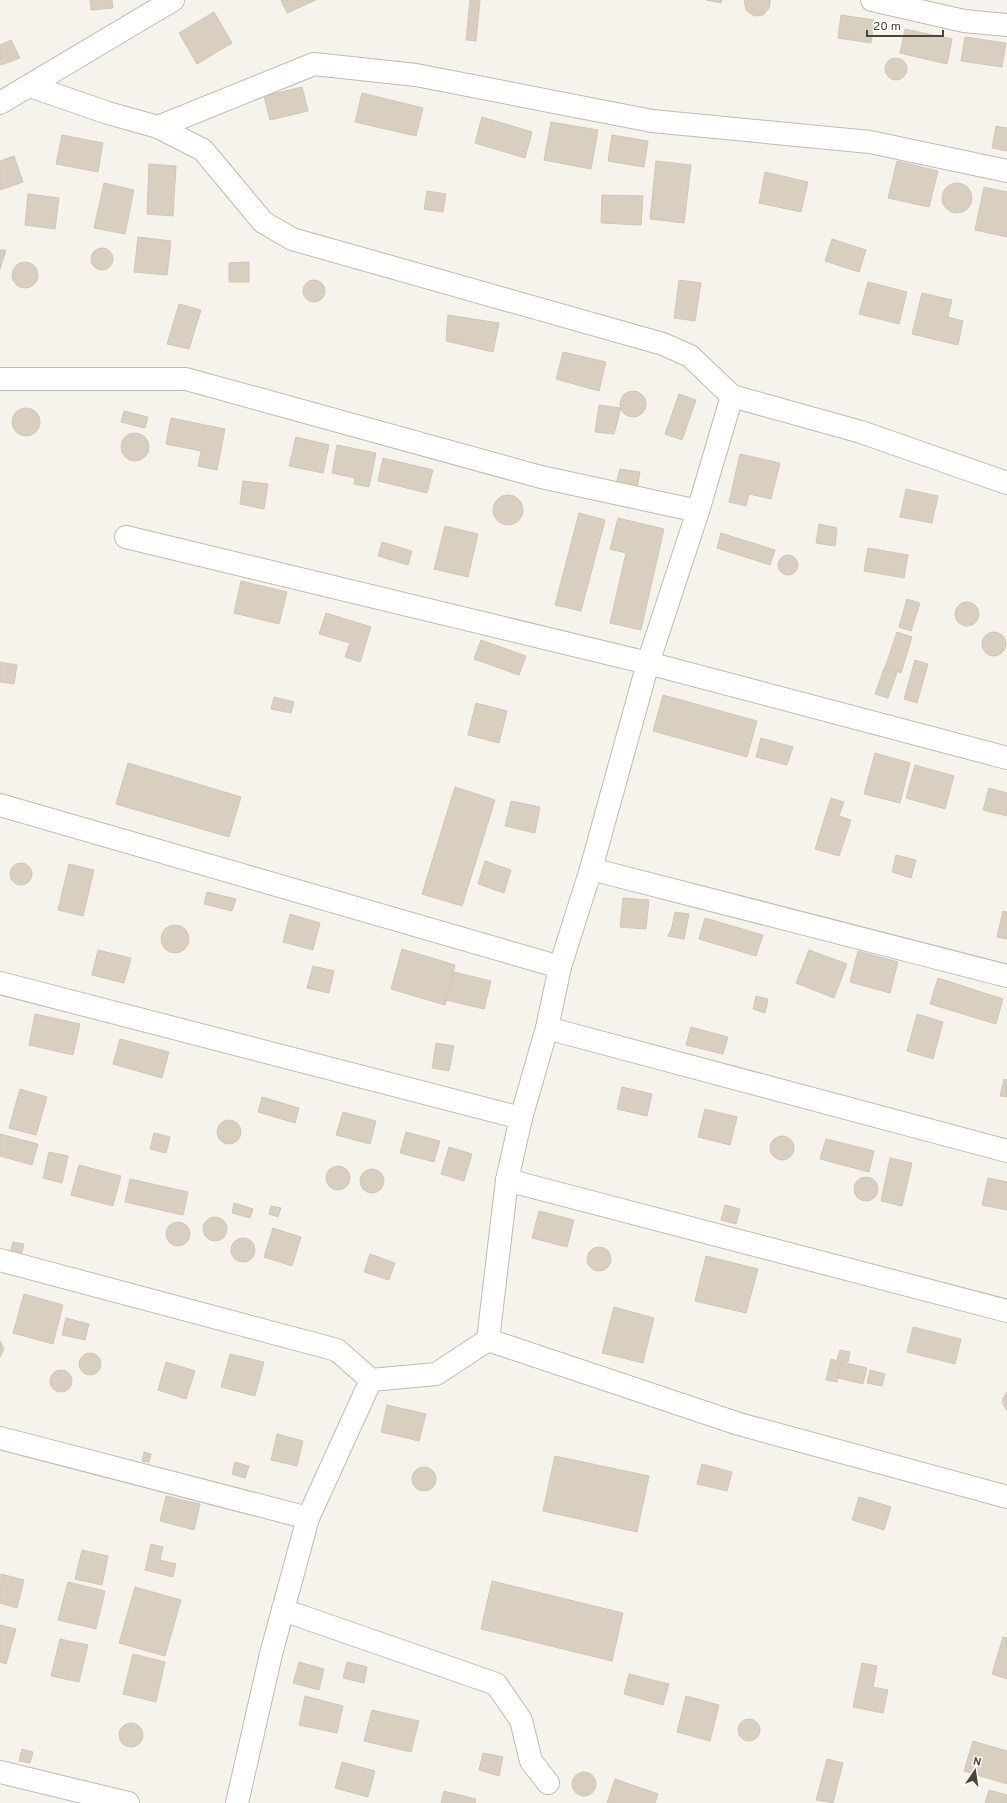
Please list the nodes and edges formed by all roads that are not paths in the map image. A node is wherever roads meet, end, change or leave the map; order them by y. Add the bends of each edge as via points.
1 (173, 0) edge
2 (872, 0) edge
3 (1007, 25) edge
4 (30, 86) junction
5 (0, 103) edge
6 (158, 127) junction
7 (1007, 171) edge
8 (0, 379) edge
9 (732, 396) junction
10 (1007, 483) edge
11 (698, 512) junction
12 (126, 537) dead end
13 (648, 663) junction
14 (1007, 758) edge
15 (0, 805) edge
16 (592, 869) junction
17 (560, 967) junction
18 (1007, 976) edge
19 (0, 983) edge
20 (547, 1028) junction
21 (521, 1118) junction
22 (1007, 1151) edge
23 (507, 1180) junction
24 (0, 1260) edge
25 (1007, 1310) edge
26 (488, 1340) junction
27 (371, 1380) junction
28 (0, 1438) edge
29 (1007, 1497) edge
30 (308, 1518) junction
31 (283, 1610) junction
32 (0, 1772) edge
33 (548, 1783) dead end
34 (128, 1803) edge
35 (237, 1803) edge

1 - 4 street
2 - 3 street via 964,21
4 - 5 street
4 - 6 street
6 - 7 street via 314,64 416,74 652,121 870,142
6 - 9 street via 203,150 263,222 292,239 663,344 690,356
8 - 11 street via 186,379 540,477
9 - 10 street via 861,432
9 - 11 street
11 - 13 street
12 - 13 street
13 - 14 street
13 - 16 street
15 - 17 street
16 - 17 street
16 - 18 street
17 - 20 street
19 - 21 street
20 - 21 street
20 - 22 street
21 - 23 street
23 - 25 street
23 - 26 street
24 - 27 street via 337,1350
26 - 27 street via 436,1374
26 - 29 street via 739,1424
27 - 30 street
28 - 30 street
30 - 31 street
31 - 33 street via 496,1684 521,1720 531,1761
31 - 35 street
32 - 34 street

